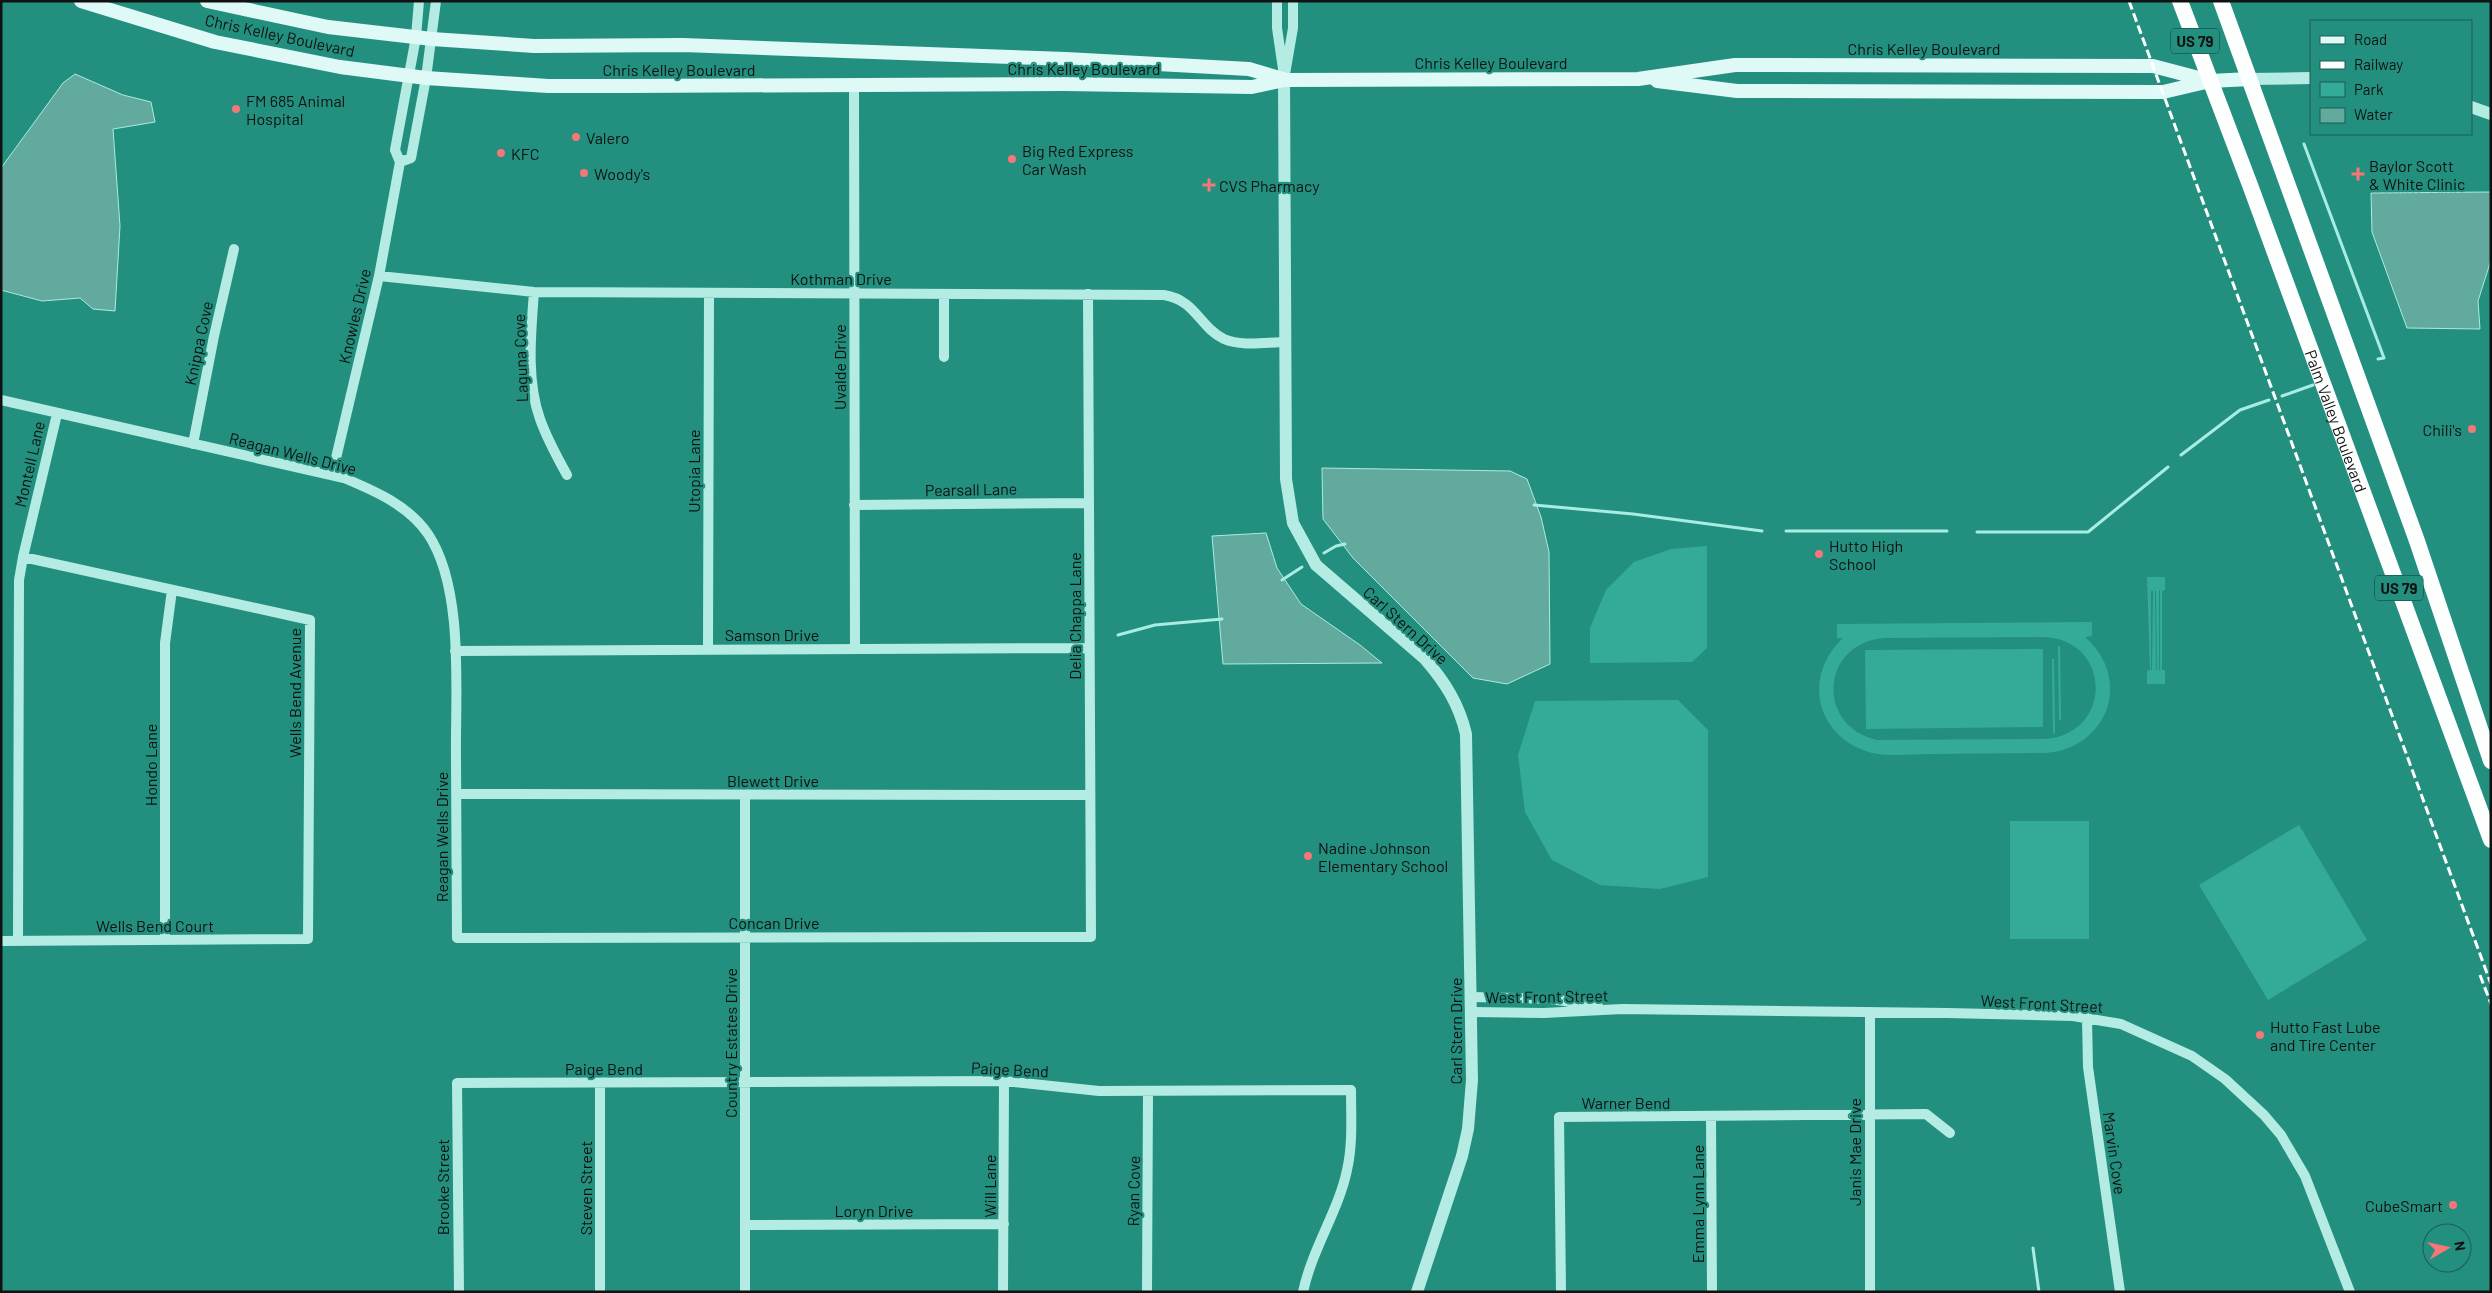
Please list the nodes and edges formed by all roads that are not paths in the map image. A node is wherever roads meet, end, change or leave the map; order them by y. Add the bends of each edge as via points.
1 (81, 1) edge
2 (206, 1) edge
3 (419, 1) edge
4 (436, 1) edge
5 (1277, 1) edge
6 (1293, 1) edge
7 (2180, 1) edge
8 (2221, 1) edge
9 (416, 37) junction
10 (432, 39) junction
11 (409, 76) junction
12 (426, 78) junction
13 (2310, 78) edge
14 (1638, 79) junction
15 (2250, 79) junction
16 (1284, 80) junction
17 (2210, 81) junction
18 (854, 86) junction
19 (2472, 107) edge
20 (2491, 114) edge
21 (400, 162) junction
22 (234, 249) dead end
23 (380, 276) junction
24 (534, 292) junction
25 (709, 293) junction
26 (854, 293) junction
27 (944, 294) junction
28 (1088, 294) junction
29 (1286, 342) junction
30 (944, 357) dead end
31 (1, 400) edge
32 (57, 414) junction
33 (193, 444) junction
34 (332, 475) junction
35 (567, 476) dead end
36 (1089, 503) junction
37 (854, 506) junction
38 (22, 557) junction
39 (172, 590) junction
40 (1090, 648) junction
41 (855, 649) junction
42 (708, 650) junction
43 (455, 651) junction
44 (2491, 761) edge
45 (456, 794) junction
46 (745, 795) junction
47 (1090, 795) junction
48 (2491, 840) edge
49 (745, 937) junction
50 (1091, 937) joint
51 (457, 938) joint
52 (308, 939) joint
53 (165, 940) junction
54 (1, 941) edge
55 (18, 941) junction
56 (1472, 997) junction
57 (1622, 1009) junction
58 (1472, 1012) junction
59 (1870, 1012) junction
60 (2087, 1018) junction
61 (745, 1081) junction
62 (1004, 1081) junction
63 (456, 1083) joint
64 (600, 1084) junction
65 (1148, 1091) junction
66 (1869, 1115) junction
67 (1711, 1116) junction
68 (1950, 1133) dead end
69 (1004, 1224) junction
70 (745, 1225) junction
71 (459, 1292) edge
72 (600, 1292) edge
73 (745, 1292) edge
74 (1003, 1292) edge
75 (1147, 1292) edge
76 (1303, 1292) edge
77 (1417, 1292) edge
78 (1561, 1292) edge
79 (1712, 1292) edge
80 (1870, 1292) edge
81 (2120, 1292) edge
82 (2350, 1292) edge

1 - 11 main road, Chris Kelley Boulevard via 215,42 340,67
2 - 9 main road, Chris Kelley Boulevard via 328,27
3 - 9 street, Knowles Drive
4 - 10 street, Knowles Drive
5 - 16 street, Carl Stern Drive
6 - 16 street, Carl Stern Drive via 1293,28
7 - 17 highway, Palm Valley Boulevard / US 79
8 - 15 highway, Palm Valley Boulevard / US 79
9 - 10 main road, Chris Kelley Boulevard
9 - 11 street, Knowles Drive
10 - 12 street, Knowles Drive
10 - 16 main road, Chris Kelley Boulevard via 534,46 683,45 1066,59 1249,69
11 - 12 main road, Chris Kelley Boulevard
11 - 21 street, Knowles Drive via 395,150
12 - 18 main road, Chris Kelley Boulevard via 548,86
12 - 21 street, Knowles Drive via 411,158
13 - 15 street
14 - 16 main road, Chris Kelley Boulevard
14 - 17 main road, Chris Kelley Boulevard via 1736,91 2163,92
14 - 17 main road, Chris Kelley Boulevard via 1735,65 2153,66
15 - 17 main road, Chris Kelley Boulevard
15 - 44 highway, Palm Valley Boulevard / US 79 via 2417,541
16 - 18 main road, Chris Kelley Boulevard via 1252,87 1065,84
16 - 29 street, Carl Stern Drive
17 - 48 highway, Palm Valley Boulevard / US 79
18 - 26 street, Uvalde Drive
19 - 20 street
21 - 23 street, Knowles Drive
22 - 33 street, Knippa Cove
23 - 24 street, Kothman Drive
23 - 34 street, Knowles Drive
24 - 25 street, Kothman Drive
24 - 35 street, Laguna Cove via 531,326 534,395 549,443
25 - 26 street, Kothman Drive
25 - 42 street, Utopia Lane
26 - 27 street, Kothman Drive
26 - 37 street, Uvalde Drive
27 - 28 street, Kothman Drive
27 - 30 street
28 - 29 street, Kothman Drive via 1175,297 1186,302 1215,333 1224,338 1241,342
28 - 36 street, Delia Chappa Lane
29 - 56 street, Carl Stern Drive via 1286,479 1293,522 1299,537 1316,565 1425,659 1454,699 1464,724
31 - 32 street, Reagan Wells Drive
32 - 33 street, Reagan Wells Drive
32 - 38 street, Montell Lane
33 - 34 street, Reagan Wells Drive
34 - 43 street, Reagan Wells Drive via 388,497 427,533 442,560 449,590
36 - 37 street, Pearsall Lane
36 - 40 street, Delia Chappa Lane
37 - 41 street, Uvalde Drive
38 - 39 street, Wells Bend Avenue
38 - 55 street, Montell Lane via 18,607
39 - 52 street, Wells Bend Avenue via 310,620
39 - 53 street, Hondo Lane via 165,643
40 - 41 street, Samson Drive
40 - 47 street, Delia Chappa Lane
41 - 42 street, Samson Drive
42 - 43 street, Samson Drive
43 - 45 street, Reagan Wells Drive
45 - 46 street, Blewett Drive
45 - 51 street, Reagan Wells Drive
46 - 47 street, Blewett Drive
46 - 49 street, Country Estates Drive
47 - 50 street, Delia Chappa Lane
49 - 50 street, Concan Drive
49 - 51 street, Concan Drive
49 - 61 street, Country Estates Drive
52 - 53 street, Wells Bend Court
53 - 55 street, Wells Bend Court
54 - 55 street, Wells Bend Court
56 - 57 street, West Front Street via 1551,999
56 - 58 street, Carl Stern Drive
57 - 58 street, West Front Street
57 - 59 street, West Front Street
58 - 77 street, Carl Stern Drive via 1468,1129
59 - 60 street, West Front Street
59 - 66 street, Janis Mae Drive
60 - 81 street, Marvin Cove via 2088,1067
60 - 82 street, West Front Street via 2121,1024 2188,1054 2225,1079 2264,1115 2285,1141 2305,1176
61 - 62 street, Paige Bend
61 - 64 street, Paige Bend
61 - 70 street, Country Estates Drive
62 - 65 street, Paige Bend via 1099,1091
62 - 69 street, Will Lane
63 - 64 street, Paige Bend
63 - 71 street, Brooke Street
64 - 72 street, Steven Street
65 - 75 street, Ryan Cove
65 - 76 street, Paige Bend via 1350,1090 1351,1138 1347,1171 1313,1255
66 - 67 street, Warner Bend
66 - 68 street, Warner Bend via 1926,1114
66 - 80 street, Janis Mae Drive
67 - 78 street, Warner Bend via 1559,1117
67 - 79 street, Emma Lynn Lane
69 - 70 street, Loryn Drive
69 - 74 street, Will Lane
70 - 73 street, Country Estates Drive

